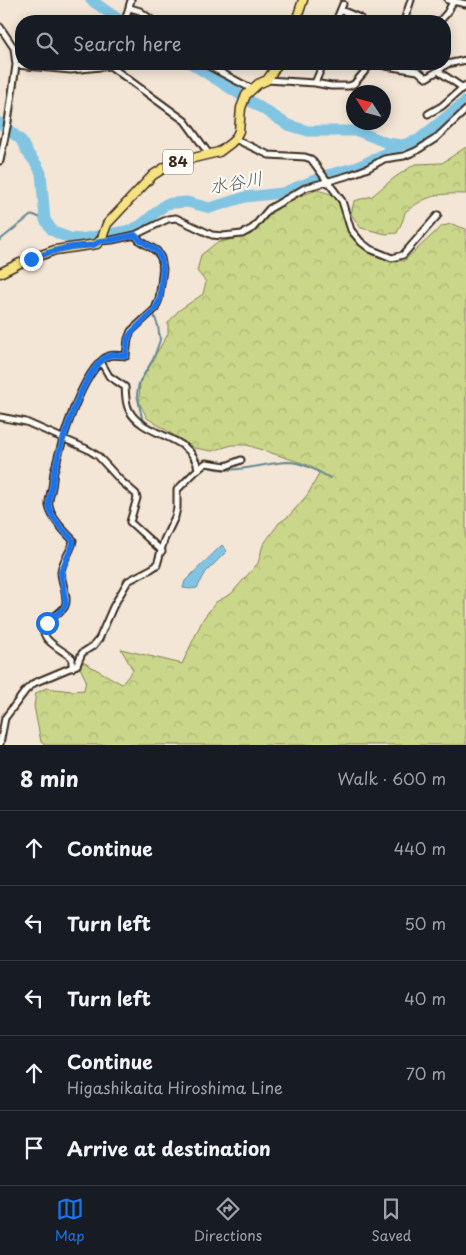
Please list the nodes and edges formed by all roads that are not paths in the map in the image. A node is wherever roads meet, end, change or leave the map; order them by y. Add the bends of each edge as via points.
1 (131, 0) edge
2 (303, 0) edge
3 (411, 0) edge
4 (451, 1) edge
5 (466, 4) edge
6 (130, 8) junction
7 (127, 15) edge
8 (145, 15) edge
9 (298, 15) edge
10 (339, 15) edge
11 (355, 15) edge
12 (406, 15) edge
13 (446, 15) edge
14 (0, 27) edge
15 (15, 56) edge
16 (466, 60) edge
17 (451, 63) edge
18 (15, 70) edge
19 (117, 70) edge
20 (216, 70) edge
21 (274, 70) edge
22 (320, 70) edge
23 (366, 70) edge
24 (411, 70) edge
25 (440, 70) edge
26 (438, 72) junction
27 (267, 80) junction
28 (315, 83) junction
29 (464, 86) edge
30 (251, 90) junction
31 (466, 110) edge
32 (428, 114) dead end
33 (235, 139) junction
34 (209, 154) junction
35 (0, 161) edge
36 (326, 180) junction
37 (438, 215) dead end
38 (135, 235) junction
39 (101, 240) junction
40 (0, 273) edge
41 (101, 362) junction
42 (0, 417) edge
43 (63, 439) junction
44 (241, 460) dead end
45 (198, 469) junction
46 (162, 551) junction
47 (72, 668) junction
48 (0, 744) edge

1 - 6 street
2 - 9 main road
3 - 12 street
4 - 5 street
4 - 13 street
6 - 7 street
6 - 8 street
10 - 11 street via 342,7
14 - 15 street via 14,48
16 - 17 street
18 - 35 street
19 - 34 street via 185,121
20 - 30 street
21 - 27 main road
22 - 28 street
23 - 28 street via 351,86
24 - 26 street via 426,78
25 - 26 street
26 - 29 street
27 - 28 street
27 - 30 main road
29 - 32 street
30 - 33 main road via 242,102
31 - 36 street via 435,139 416,151
33 - 34 main road, 84 via 225,149
33 - 36 street via 269,155 311,159
34 - 39 main road, 84 via 172,163 159,170 113,217
36 - 37 street via 342,202 351,230 361,242 392,258 403,255
36 - 38 street via 275,205 253,228 242,234 212,235 176,218
38 - 39 street
38 - 41 street via 157,251 161,258 160,299 128,338 126,356 111,355
39 - 40 main road via 93,245 55,250
41 - 43 street via 84,385
41 - 45 street via 109,376 125,387 126,404 134,417 150,430 164,434 186,448
42 - 43 street via 26,422
43 - 46 street via 98,456 136,494 130,522
43 - 47 street via 48,503 73,544 61,572 66,604 44,629 50,643 72,658
44 - 45 street via 226,466 206,463
45 - 46 street via 177,490 177,508
46 - 47 street via 156,565 126,583 99,639 82,653
47 - 48 street via 34,683 26,690 5,718

